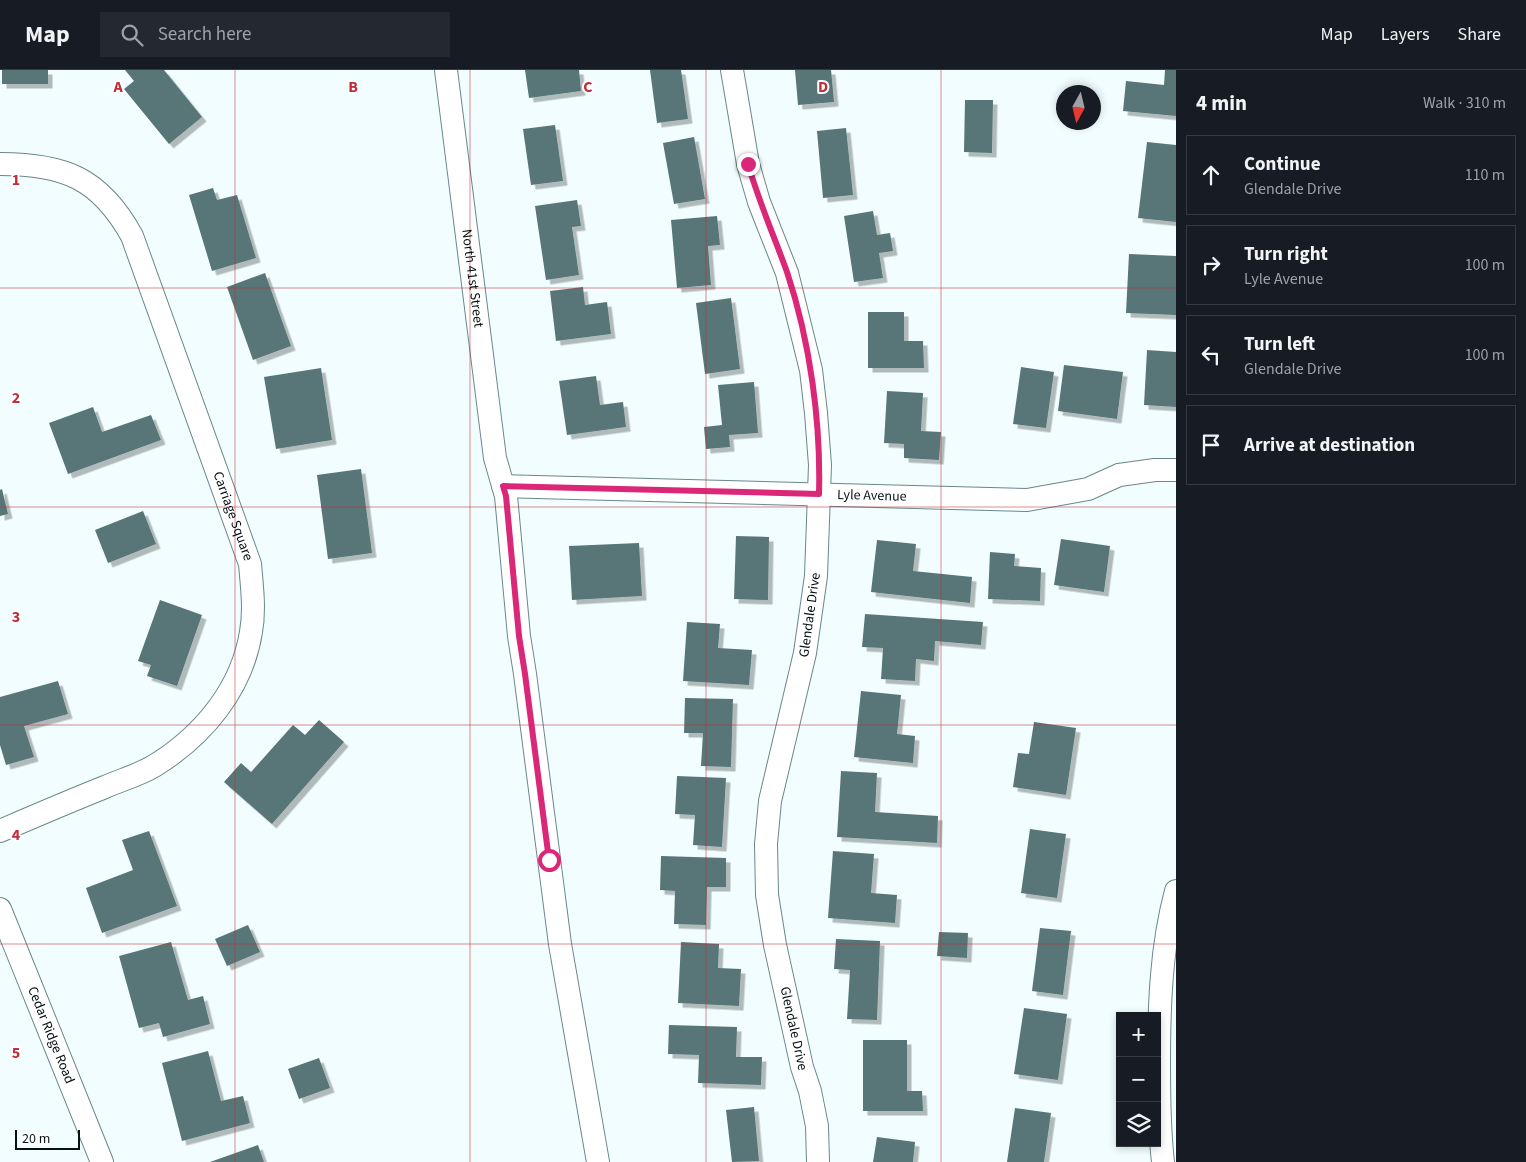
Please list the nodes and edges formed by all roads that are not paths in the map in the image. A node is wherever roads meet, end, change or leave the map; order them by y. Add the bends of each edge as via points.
1 (446, 70) edge
2 (732, 70) edge
3 (0, 164) edge
4 (1176, 470) edge
5 (503, 486) junction
6 (819, 494) junction
7 (0, 831) edge
8 (1176, 891) edge
9 (0, 909) edge
10 (1168, 1074) edge
11 (102, 1162) edge
12 (598, 1162) edge
13 (818, 1162) edge
14 (1163, 1162) edge

1 - 5 street, North 41st Street via 495,458
2 - 6 street, Glendale Drive via 748,164 787,273 811,370 820,465
3 - 7 street, Carriage Square via 46,166 62,171 104,197 121,217 132,236 250,564 253,595 251,631 244,663 234,685 212,716 187,742 153,766
4 - 6 street, Lyle Avenue via 1119,476 1088,489 1028,500
5 - 6 street, Lyle Avenue
5 - 12 street via 519,636 560,944
6 - 13 street, Glendale Drive via 816,576 805,653 770,801 766,844 768,895 775,945 817,1126
8 - 10 street via 1164,956 1159,1014
9 - 11 street, Cedar Ridge Road
10 - 14 street via 1159,1126

